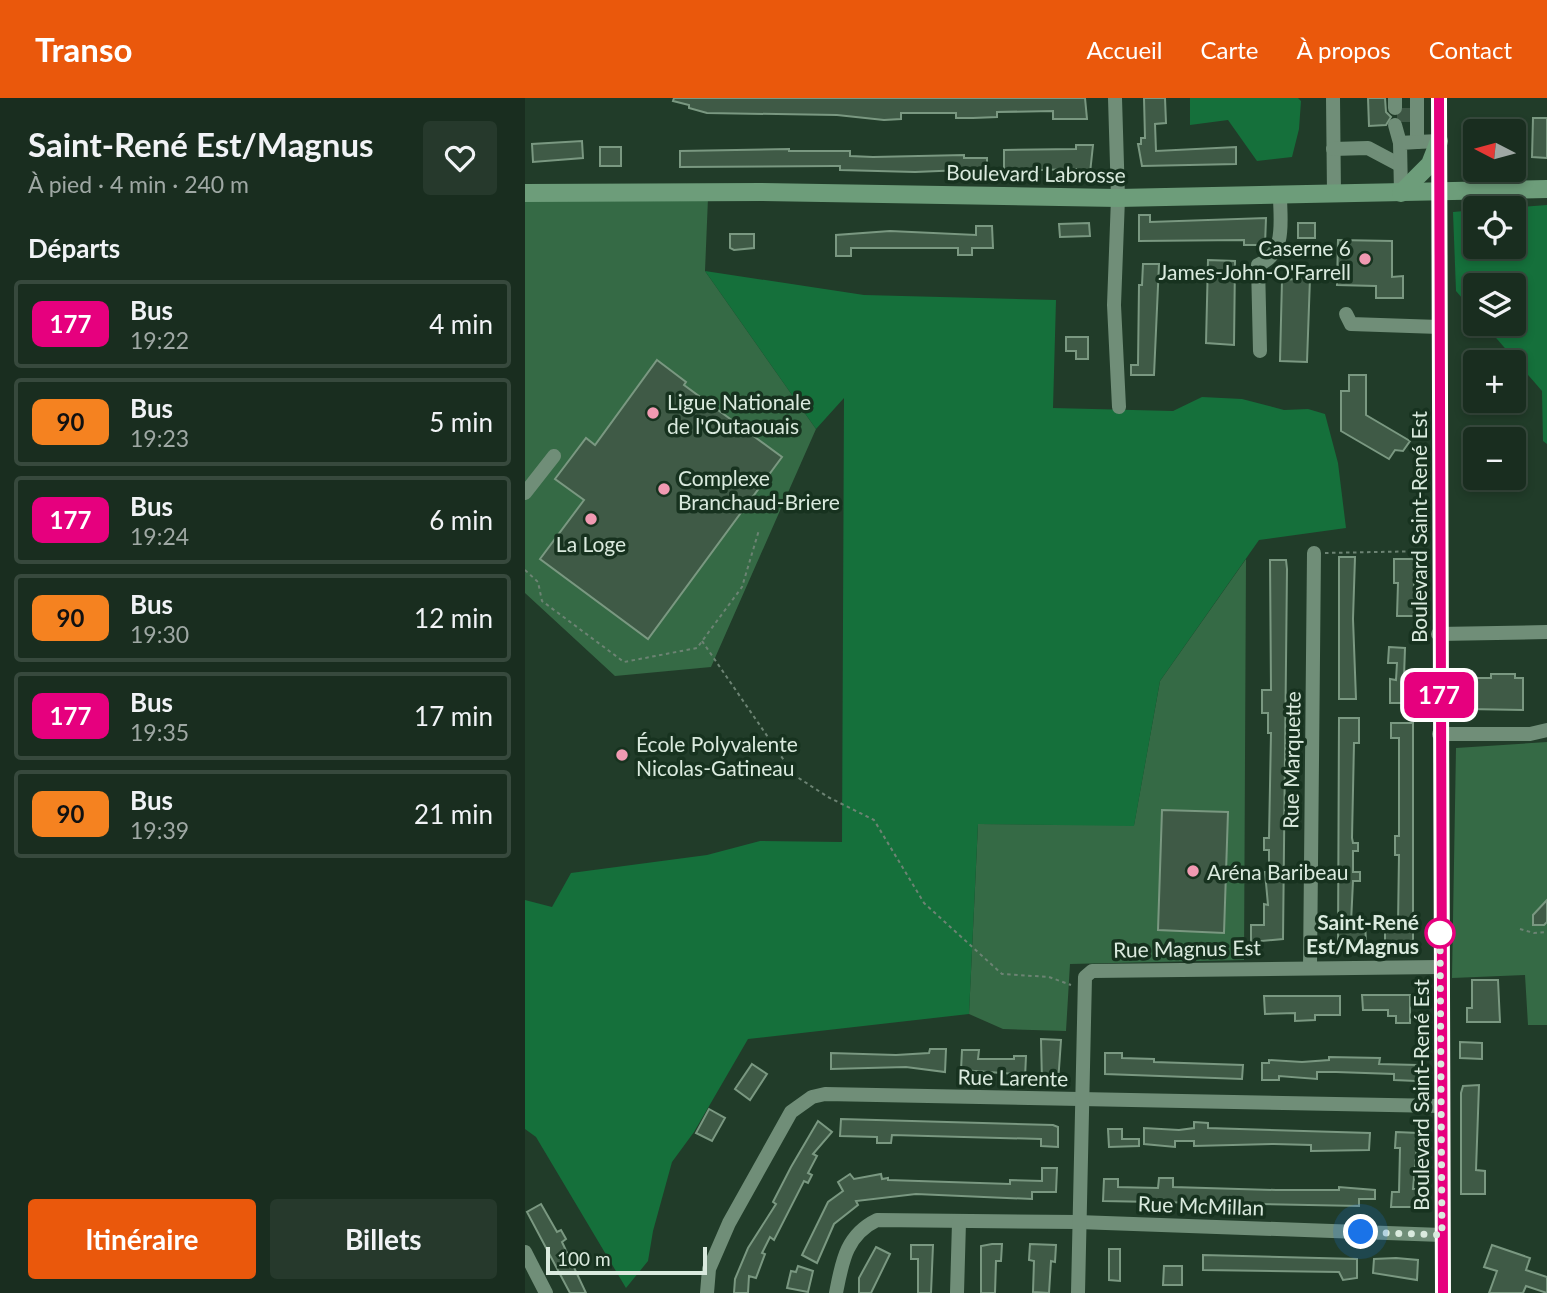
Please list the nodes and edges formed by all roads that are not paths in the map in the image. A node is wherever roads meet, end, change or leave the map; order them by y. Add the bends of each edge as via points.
1 (1115, 98) edge
2 (1333, 98) edge
3 (1417, 98) edge
4 (1439, 98) edge
5 (1400, 124) tunnel mouth
6 (1439, 141) junction
7 (1408, 142) junction
8 (1333, 149) junction
9 (1400, 165) junction
10 (1547, 190) edge
11 (1439, 192) junction
12 (525, 193) edge
13 (1401, 193) junction
14 (1334, 194) junction
15 (1280, 195) junction
16 (1118, 198) junction
17 (1346, 314) dead end
18 (1439, 327) junction
19 (1259, 351) dead end
20 (1119, 407) dead end
21 (554, 456) dead end
22 (525, 493) edge
23 (1314, 553) road end
24 (1547, 632) edge
25 (1438, 634) junction
26 (1547, 730) edge
27 (1439, 734) junction
28 (1440, 967) junction
29 (1310, 968) junction
30 (1081, 1100) junction
31 (1441, 1106) junction
32 (959, 1222) junction
33 (1079, 1222) junction
34 (1442, 1235) junction
35 (525, 1252) edge
36 (546, 1293) edge
37 (707, 1293) edge
38 (836, 1293) edge
39 (957, 1293) edge
40 (1078, 1293) edge
41 (1443, 1293) edge

1 - 16 street
2 - 8 street
3 - 7 street
4 - 6 street, Boulevard Saint-René Est
5 - 7 street
6 - 7 street
6 - 11 street, Boulevard Saint-René Est
6 - 13 main road via 1430,164
7 - 9 street
8 - 9 street via 1368,148
8 - 14 street
9 - 13 street
10 - 11 main road, Boulevard Labrosse
11 - 13 main road, Boulevard Labrosse
11 - 18 street, Boulevard Saint-René Est
12 - 16 main road, Boulevard Labrosse
13 - 14 main road, Boulevard Labrosse
14 - 15 main road, Boulevard Labrosse
15 - 16 main road, Boulevard Labrosse
15 - 19 street via 1282,235 1274,255 1258,265
16 - 20 street via 1114,305
17 - 18 street via 1351,324
18 - 25 street, Boulevard Saint-René Est
21 - 22 street
23 - 29 street, Rue Marquette
24 - 25 street
25 - 27 street, Boulevard Saint-René Est
26 - 27 street
27 - 28 street, Boulevard Saint-René Est
28 - 29 street, Rue Magnus Est
28 - 31 street, Boulevard Saint-René Est
29 - 30 street, Rue Magnus Est via 1092,971 1085,977
30 - 31 street, Rue Larente
30 - 33 street
30 - 37 street, Rue Larente via 812,1097 791,1112 729,1223 709,1269
31 - 34 street, Boulevard Saint-René Est
32 - 33 street, Rue McMillan
32 - 38 street, Rue McMillan via 877,1220 857,1231 842,1264
32 - 39 street
33 - 34 street, Rue McMillan
33 - 40 street
34 - 41 street, Boulevard Saint-René Est
35 - 36 street

